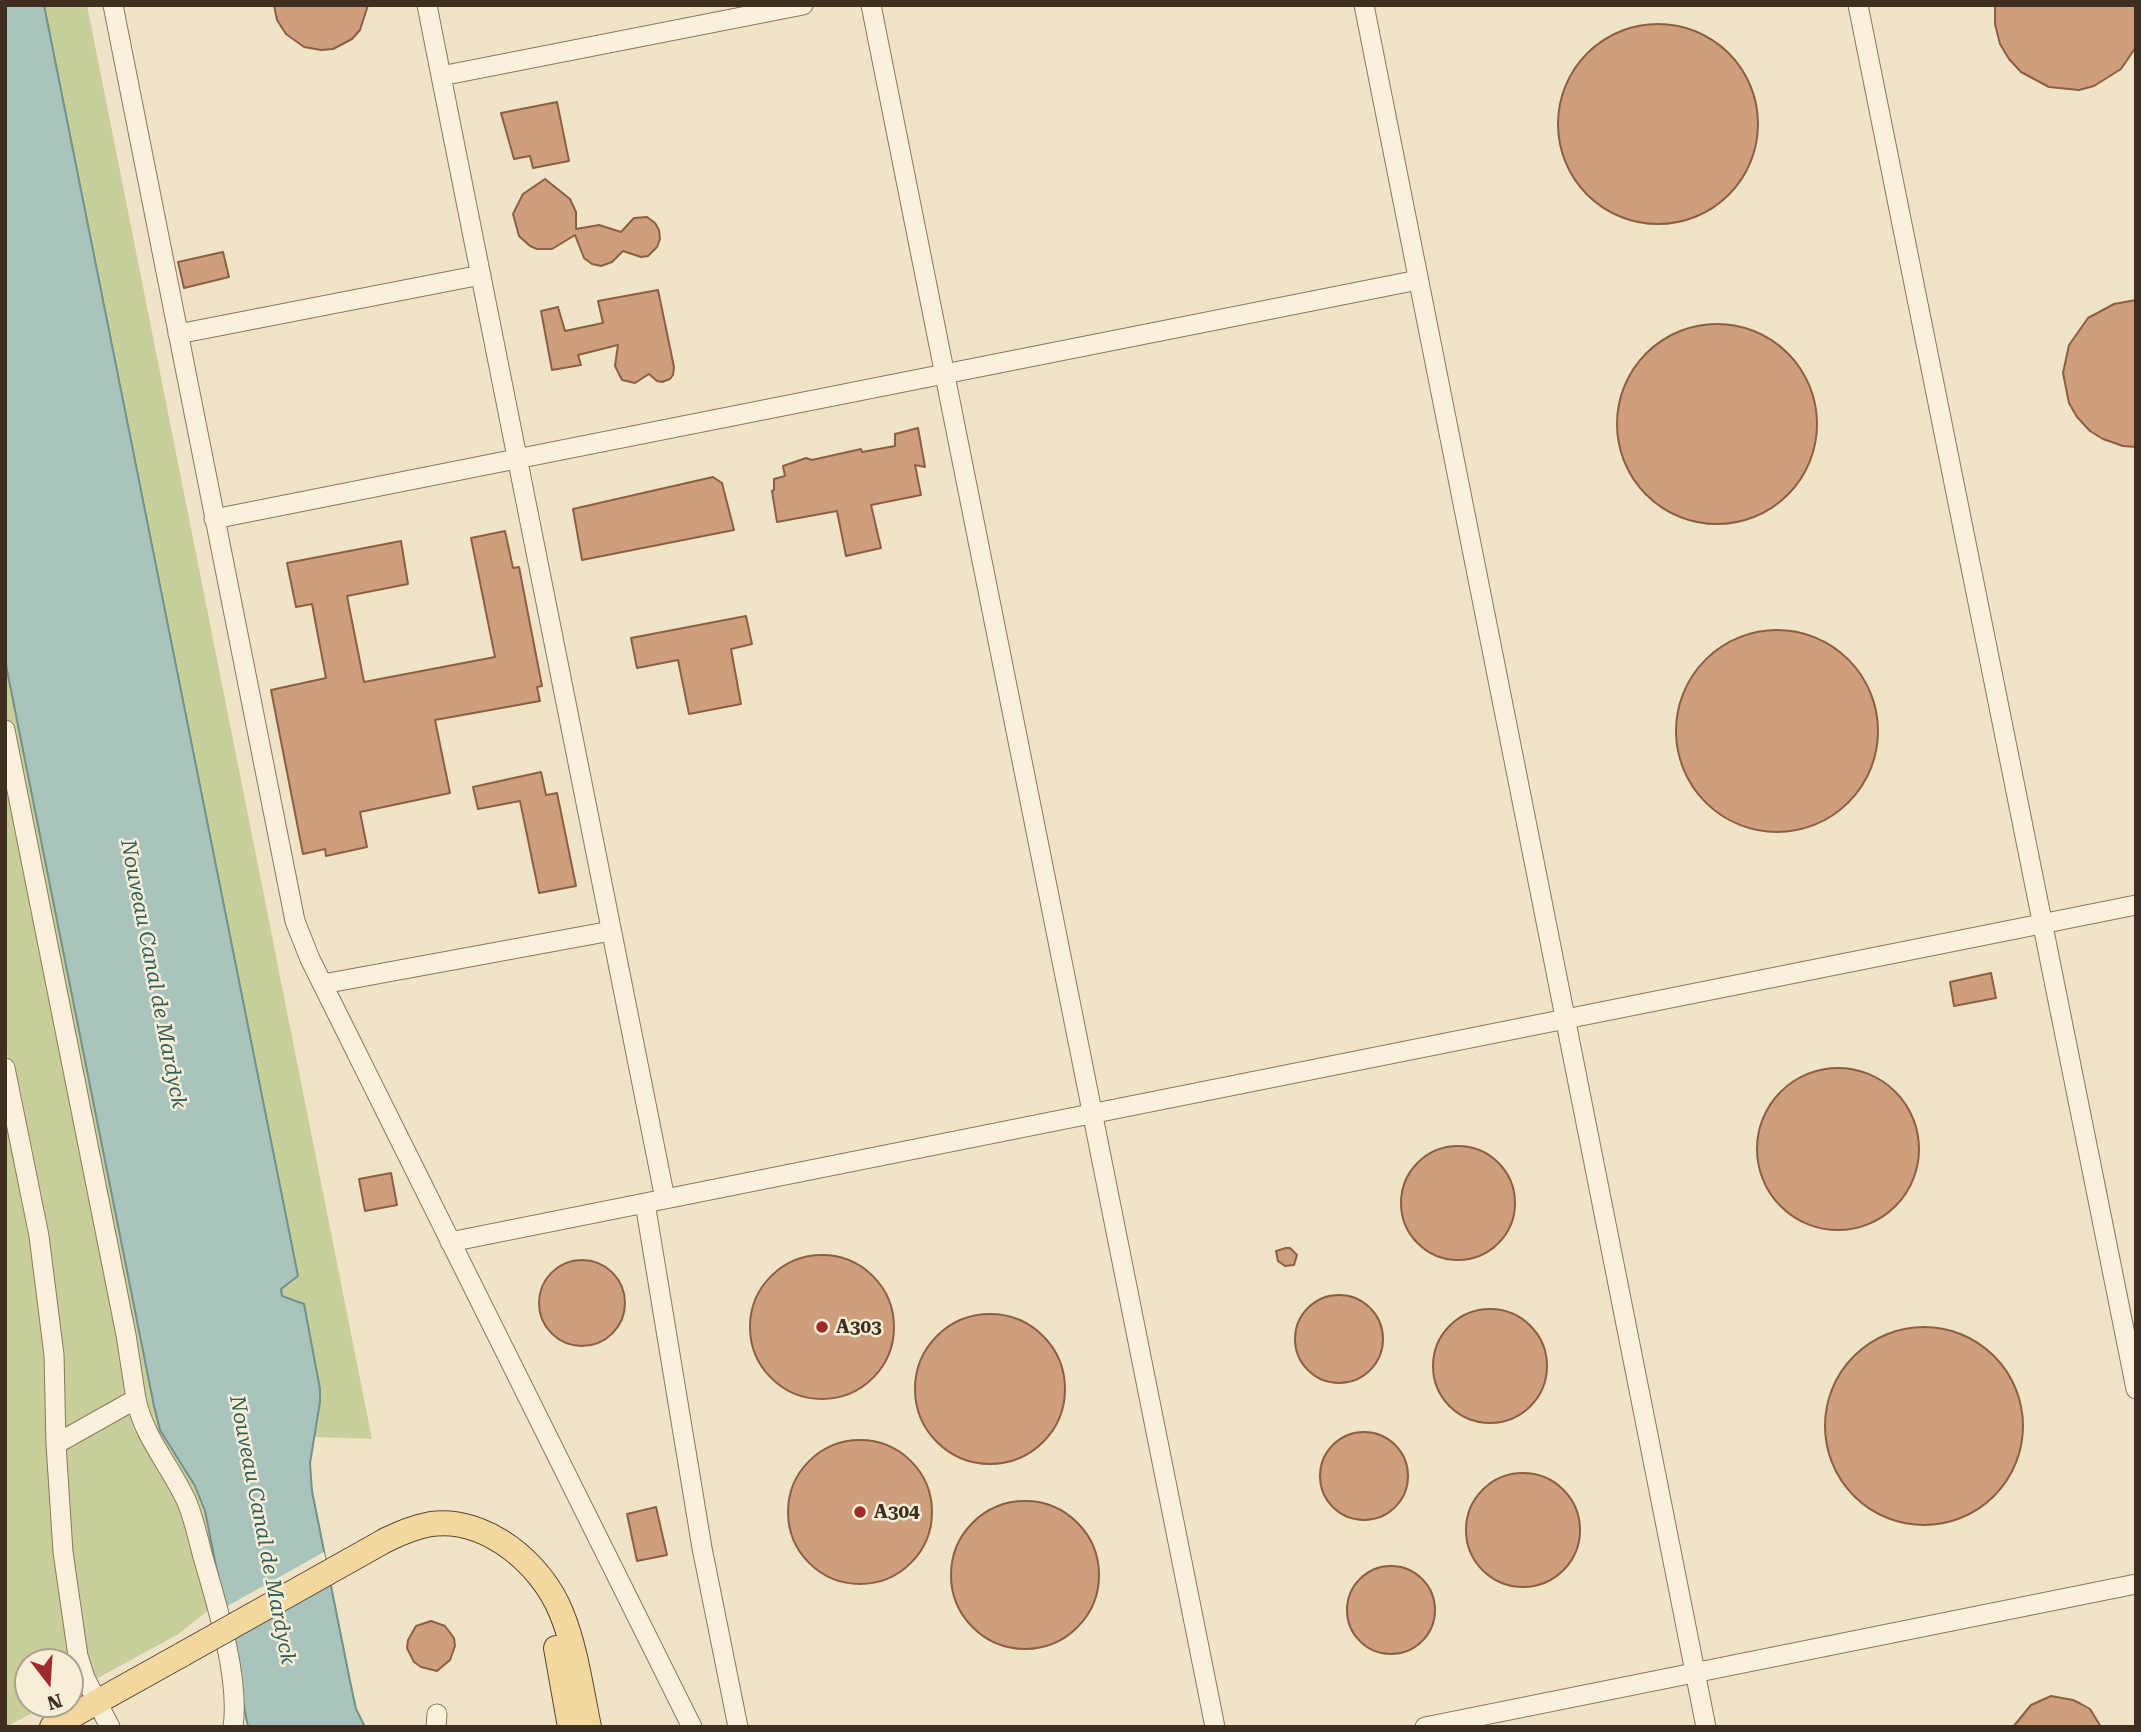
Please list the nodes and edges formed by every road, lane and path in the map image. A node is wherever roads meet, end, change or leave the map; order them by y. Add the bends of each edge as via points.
1 (113, 5) edge
2 (427, 5) edge
3 (803, 5) edge
4 (872, 5) edge
5 (1364, 5) edge
6 (1858, 5) edge
7 (442, 76) junction
8 (481, 275) junction
9 (1418, 280) junction
10 (178, 334) junction
11 (945, 374) junction
12 (518, 459) junction
13 (214, 519) junction
14 (5, 730) edge
15 (2136, 905) edge
16 (2043, 924) junction
17 (611, 931) junction
18 (323, 984) junction
19 (1565, 1020) junction
20 (5, 1068) edge
21 (1092, 1113) junction
22 (665, 1199) junction
23 (645, 1203) junction
24 (450, 1242) junction
25 (2136, 1390) edge
26 (136, 1399) junction
27 (56, 1444) junction
28 (541, 1579) junction
29 (2136, 1584) edge
30 (1695, 1674) junction
31 (97, 1700) junction
32 (52, 1727) edge
33 (110, 1727) edge
34 (233, 1727) edge
35 (570, 1727) edge
36 (589, 1727) edge
37 (692, 1727) edge
38 (738, 1727) edge
39 (1215, 1727) edge
40 (1425, 1727) edge
41 (1706, 1727) edge

1 - 10 street
2 - 7 street
3 - 7 street
4 - 11 street
5 - 9 street
6 - 16 street
7 - 8 street
8 - 10 street
8 - 12 street
9 - 11 street
9 - 19 street
10 - 13 street
11 - 12 street
11 - 21 street
12 - 13 street
12 - 17 street
13 - 18 street via 291,908
14 - 26 street
15 - 16 street
16 - 19 street
16 - 25 street
17 - 18 street
17 - 22 street
18 - 24 street
19 - 21 street
19 - 30 street
20 - 27 street via 43,1269 56,1376
21 - 22 street
21 - 39 street
22 - 23 street
23 - 24 street
23 - 38 street via 702,1548
24 - 37 street
26 - 27 street
26 - 34 street via 148,1436 192,1516 234,1687
27 - 31 street via 63,1552 78,1656
28 - 31 main road, bridge via 526,1561 489,1535 460,1525 425,1526 386,1540
28 - 35 main road
28 - 36 main road via 557,1602 565,1625
29 - 30 street
30 - 40 street
30 - 41 street
31 - 32 main road
31 - 33 street

